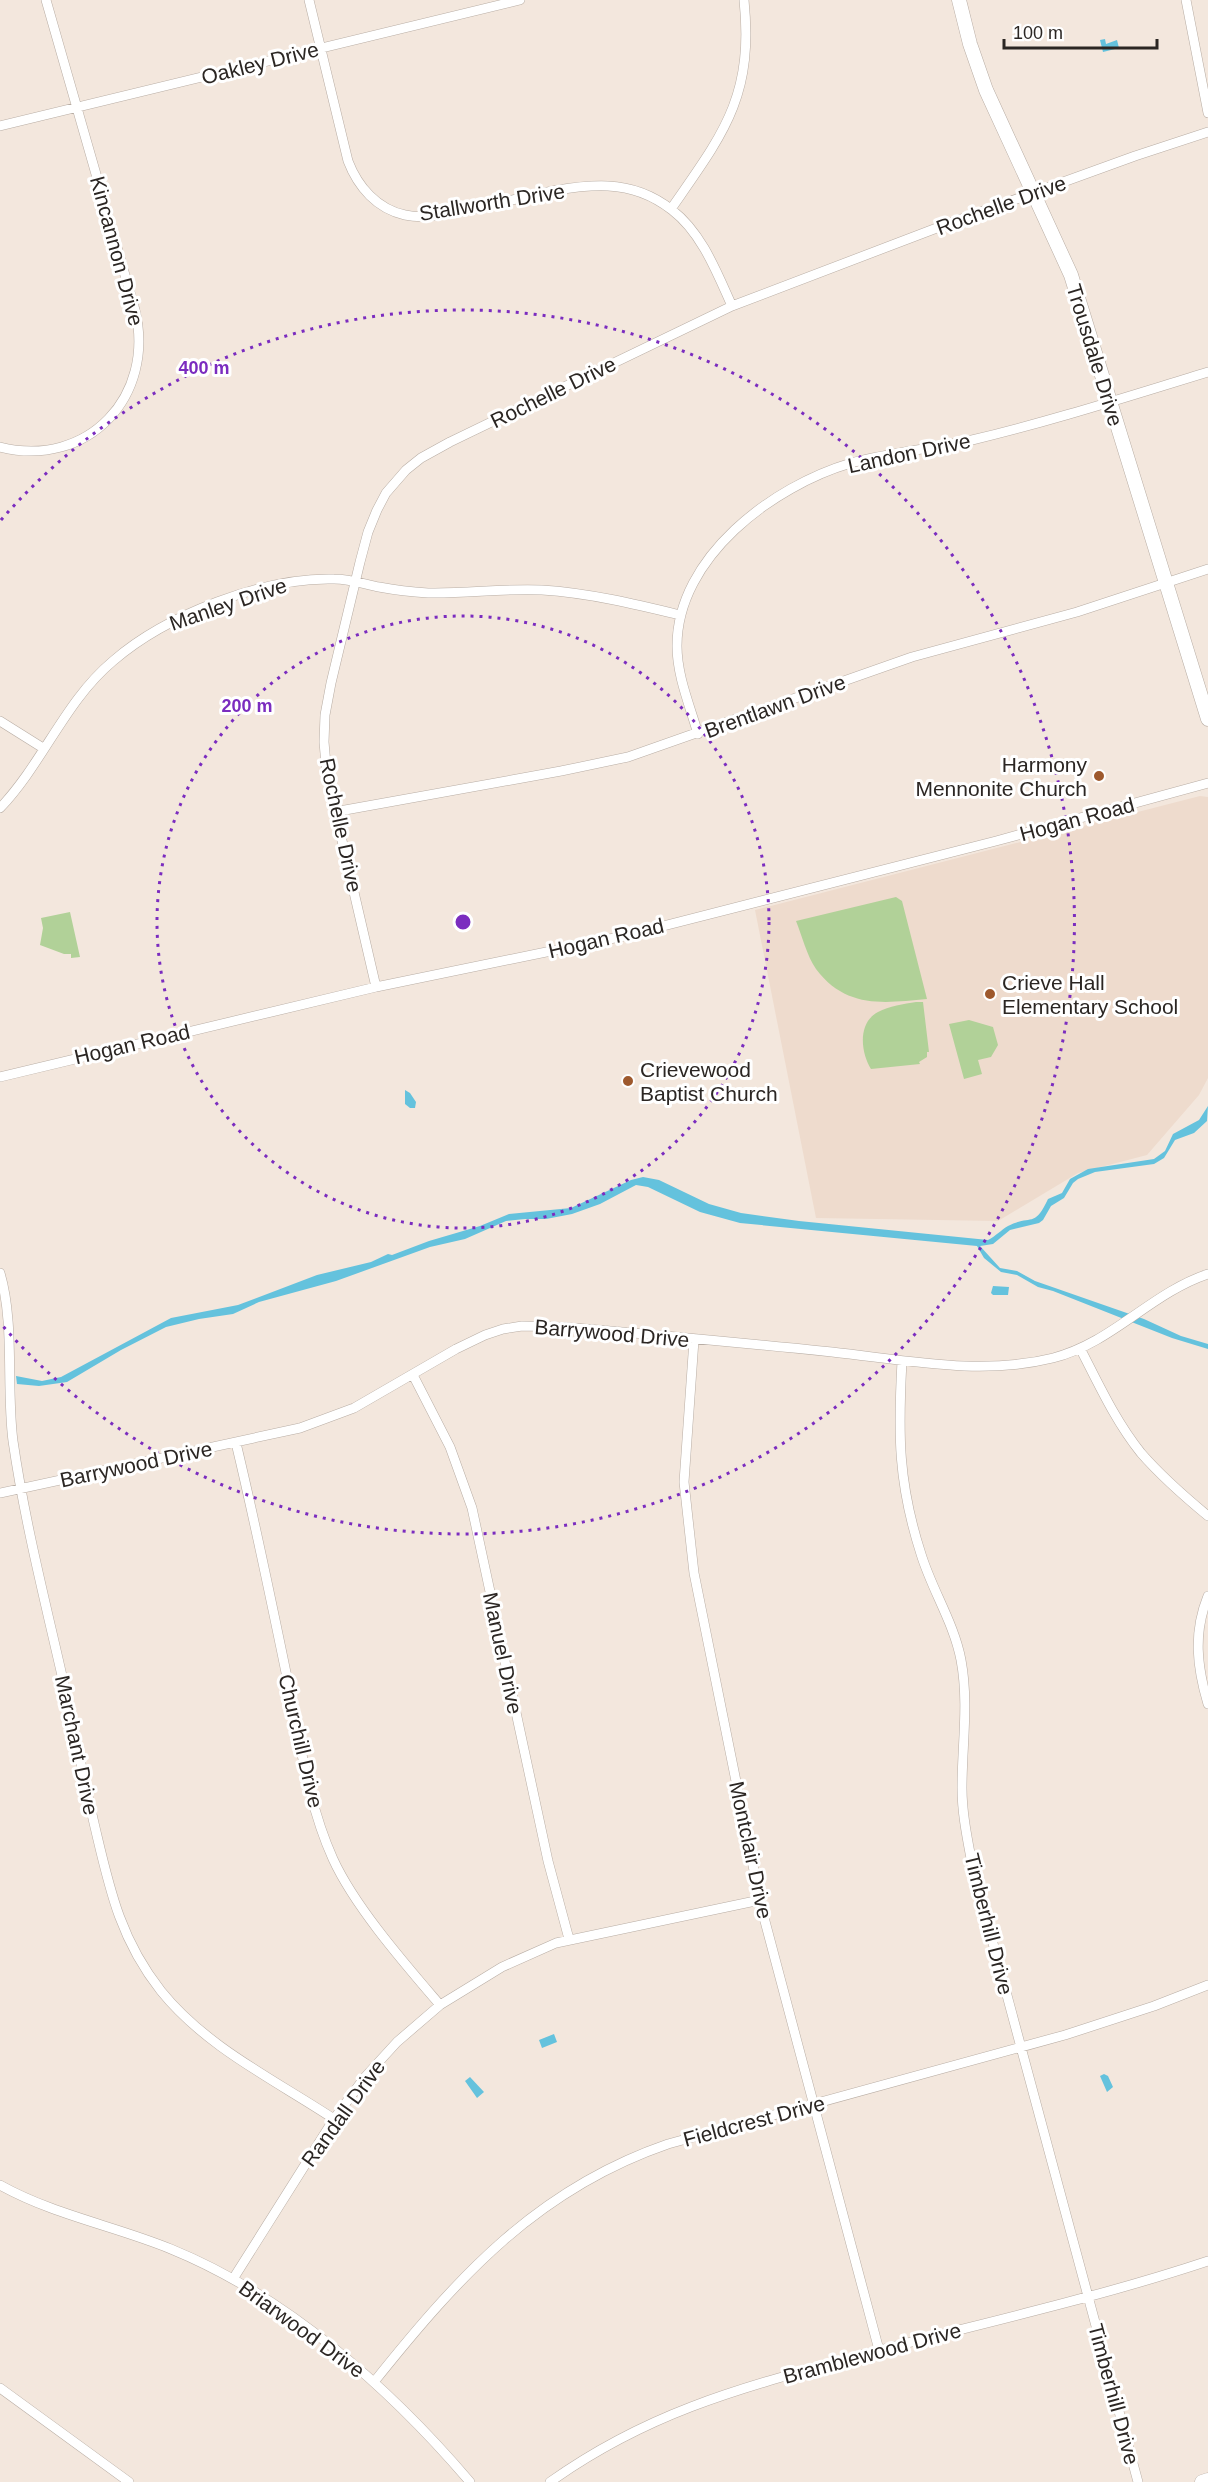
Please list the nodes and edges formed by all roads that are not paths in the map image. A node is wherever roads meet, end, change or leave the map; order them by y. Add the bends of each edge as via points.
1 (46, 0) edge
2 (309, 0) edge
3 (520, 0) edge
4 (744, 0) edge
5 (959, 0) edge
6 (1186, 0) edge
7 (321, 48) junction
8 (77, 108) junction
9 (1208, 113) edge
10 (0, 126) edge
11 (1208, 132) edge
12 (1034, 193) junction
13 (671, 209) junction
14 (732, 306) junction
15 (1208, 372) edge
16 (1109, 403) junction
17 (0, 447) edge
18 (1208, 570) edge
19 (356, 582) junction
20 (1167, 583) junction
21 (680, 615) junction
22 (1208, 719) edge
23 (0, 721) edge
24 (699, 734) junction
25 (44, 748) junction
26 (1208, 783) edge
27 (0, 808) edge
28 (334, 812) junction
29 (376, 987) junction
30 (0, 1077) edge
31 (0, 1273) edge
32 (1208, 1274) edge
33 (694, 1340) junction
34 (1081, 1350) junction
35 (902, 1361) junction
36 (413, 1375) junction
37 (236, 1443) junction
38 (22, 1488) junction
39 (0, 1493) edge
40 (1208, 1516) edge
41 (1208, 1596) edge
42 (1208, 1704) edge
43 (760, 1900) junction
44 (569, 1939) junction
45 (1208, 1985) edge
46 (440, 2005) junction
47 (1021, 2048) junction
48 (813, 2105) junction
49 (334, 2119) junction
50 (0, 2185) edge
51 (1208, 2261) edge
52 (233, 2279) junction
53 (1089, 2295) junction
54 (879, 2350) junction
55 (374, 2382) junction
56 (0, 2388) edge
57 (1208, 2480) edge
58 (129, 2482) edge
59 (470, 2482) edge
60 (550, 2482) edge
61 (1138, 2482) edge
62 (1202, 2482) edge

1 - 8 street, Kincannon Drive
2 - 7 street, Stallworth Drive
3 - 7 street, Oakley Drive
4 - 13 street via 746,58 737,98 712,150
5 - 12 street, Trousdale Drive via 980,75
6 - 9 street
7 - 8 street, Oakley Drive
7 - 13 street, Stallworth Drive via 351,169 364,190 391,210 436,216 600,186 637,192
8 - 10 street, Oakley Drive
8 - 17 street, Kincannon Drive via 135,310 140,343 138,363 120,406 84,438 36,451
11 - 12 street, Rochelle Drive
12 - 14 street, Rochelle Drive
12 - 16 street, Trousdale Drive via 1071,275
13 - 14 street, Stallworth Drive via 691,229
14 - 19 street, Rochelle Drive via 450,442 413,464 382,500 368,532
15 - 16 street, Landon Drive
16 - 20 street, Trousdale Drive
16 - 21 street, Landon Drive via 972,440 864,460 811,479 765,507 716,549 697,574
18 - 20 street, Brentlawn Drive
19 - 21 street, Manley Drive via 430,593 548,590
19 - 25 street, Manley Drive via 316,579 269,586 164,626 126,650 92,680
19 - 28 street, Rochelle Drive via 325,715 325,765
20 - 22 street, Trousdale Drive
20 - 24 street, Brentlawn Drive via 912,657
21 - 24 street, Landon Drive via 679,665
23 - 25 street
24 - 28 street, Brentlawn Drive via 585,767
25 - 27 street, Manley Drive
26 - 29 street, Hogan Road via 624,936
28 - 29 street, Rochelle Drive
29 - 30 street, Hogan Road
31 - 38 street, Marchant Drive via 7,1307 10,1416
32 - 34 street, Barrywood Drive via 1181,1285
33 - 35 street, Barrywood Drive
33 - 36 street, Barrywood Drive via 555,1327 510,1328 466,1344
33 - 43 street, Montclair Drive via 684,1471 687,1519 694,1573
34 - 35 street, Barrywood Drive via 1033,1363 995,1367
34 - 40 street via 1136,1445 1160,1473
35 - 47 street, Timberhill Drive via 899,1437 903,1480 921,1556 961,1659 965,1720 963,1797 969,1844
36 - 37 street, Barrywood Drive via 337,1416
36 - 44 street, Manuel Drive via 450,1447 472,1508
37 - 38 street, Barrywood Drive
37 - 46 street, Churchill Drive via 304,1765 322,1832 345,1881
38 - 39 street, Barrywood Drive
38 - 49 street, Marchant Drive via 106,1881 127,1938 153,1981 189,2020 230,2052
41 - 42 street via 1197,1644
43 - 44 street, Randall Drive
43 - 48 street, Montclair Drive
44 - 46 street, Randall Drive via 502,1968
45 - 47 street, Fieldcrest Drive via 1117,2019
46 - 49 street, Randall Drive via 380,2060
47 - 48 street, Fieldcrest Drive
47 - 53 street, Timberhill Drive
48 - 54 street, Montclair Drive
48 - 55 street, Fieldcrest Drive via 655,2149 610,2168 557,2198 506,2237 458,2283
49 - 52 street, Randall Drive
50 - 52 street, Briarwood Drive via 44,2205 169,2248
51 - 53 street, Bramblewood Drive
52 - 55 street, Briarwood Drive via 277,2306
53 - 54 street, Bramblewood Drive
53 - 61 street, Timberhill Drive
54 - 60 street, Bramblewood Drive via 740,2388 671,2414 615,2441
55 - 59 street, Briarwood Drive
56 - 58 street
57 - 62 street

